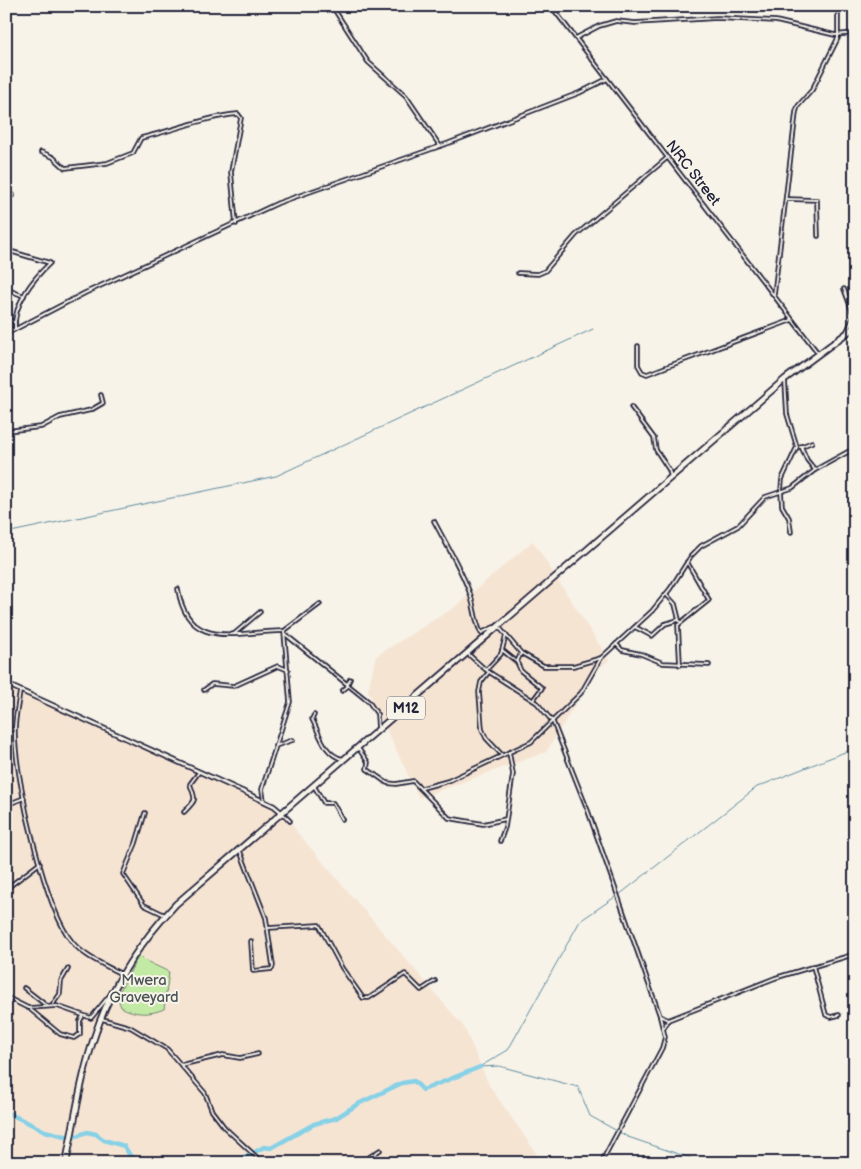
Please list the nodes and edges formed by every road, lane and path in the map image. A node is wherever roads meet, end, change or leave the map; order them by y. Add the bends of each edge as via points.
1 (332, 6) edge
2 (551, 6) edge
3 (838, 6) edge
4 (855, 33) edge
5 (839, 36) junction
6 (576, 39) junction
7 (607, 79) junction
8 (440, 146) junction
9 (41, 152) dead end
10 (667, 158) junction
11 (13, 195) dead end
12 (6, 197) edge
13 (787, 199) junction
14 (236, 224) junction
15 (818, 236) dead end
16 (6, 250) edge
17 (518, 273) dead end
18 (6, 289) edge
19 (844, 289) dead end
20 (774, 295) junction
21 (24, 296) junction
22 (6, 318) edge
23 (792, 320) junction
24 (15, 323) junction
25 (6, 327) edge
26 (855, 327) edge
27 (14, 330) junction
28 (846, 333) junction
29 (6, 334) edge
30 (638, 346) dead end
31 (818, 353) junction
32 (784, 379) junction
33 (101, 395) dead end
34 (631, 407) dead end
35 (6, 431) edge
36 (812, 442) dead end
37 (801, 446) junction
38 (797, 447) junction
39 (855, 448) edge
40 (815, 470) junction
41 (671, 477) junction
42 (781, 491) junction
43 (434, 521) dead end
44 (791, 532) dead end
45 (687, 562) junction
46 (178, 589) dead end
47 (666, 594) junction
48 (320, 604) dead end
49 (260, 612) dead end
50 (680, 621) junction
51 (500, 627) junction
52 (634, 627) junction
53 (284, 632) junction
54 (234, 634) junction
55 (506, 635) junction
56 (616, 644) junction
57 (502, 650) junction
58 (522, 653) junction
59 (468, 654) junction
60 (601, 658) junction
61 (517, 662) junction
62 (680, 664) junction
63 (709, 665) dead end
64 (288, 670) junction
65 (486, 670) junction
66 (489, 672) junction
67 (350, 679) dead end
68 (6, 684) edge
69 (348, 686) junction
70 (204, 690) dead end
71 (342, 690) dead end
72 (20, 691) junction
73 (532, 700) junction
74 (314, 715) dead end
75 (553, 722) junction
76 (14, 728) junction
77 (378, 731) junction
78 (6, 732) edge
79 (293, 740) dead end
80 (275, 746) junction
81 (358, 748) junction
82 (509, 752) junction
83 (502, 755) junction
84 (346, 759) junction
85 (199, 772) junction
86 (314, 786) junction
87 (422, 788) junction
88 (24, 798) junction
89 (264, 801) junction
90 (6, 805) edge
91 (184, 812) dead end
92 (145, 813) dead end
93 (282, 813) junction
94 (342, 819) dead end
95 (506, 820) junction
96 (290, 821) dead end
97 (500, 841) dead end
98 (239, 849) junction
99 (40, 863) junction
100 (6, 889) edge
101 (166, 915) junction
102 (268, 928) junction
103 (251, 941) dead end
104 (855, 954) edge
105 (813, 966) junction
106 (68, 968) dead end
107 (122, 974) junction
108 (436, 980) dead end
109 (24, 988) dead end
110 (112, 994) junction
111 (6, 997) edge
112 (52, 1005) junction
113 (47, 1006) junction
114 (29, 1009) junction
115 (839, 1015) dead end
116 (83, 1016) junction
117 (660, 1016) junction
118 (101, 1019) junction
119 (668, 1020) junction
120 (664, 1028) junction
121 (258, 1054) dead end
122 (182, 1065) junction
123 (380, 1150) dead end
124 (66, 1163) edge
125 (263, 1163) edge
126 (360, 1163) edge
127 (601, 1163) edge

1 - 8 street via 368,62 406,96
2 - 6 street, NRC Street
3 - 5 street
4 - 5 street
5 - 6 street via 776,21 717,18 616,21
5 - 13 street via 812,90 798,106
6 - 7 street, NRC Street
7 - 8 street via 579,93
7 - 10 street, NRC Street
8 - 14 street via 283,201
9 - 14 street via 65,168 103,164 133,153 141,138 186,124 238,114 241,118 231,175
10 - 17 street via 576,235 545,271
10 - 20 street, NRC Street
11 - 12 street
13 - 15 street via 817,200
13 - 20 street
14 - 27 street via 84,293
16 - 21 street via 50,263
18 - 21 street
19 - 28 street via 854,316
20 - 23 street, NRC Street
21 - 24 street via 17,308
22 - 24 street
23 - 30 street via 647,374 638,368
23 - 31 street, NRC Street
24 - 27 street
25 - 27 street
26 - 28 highway, M12
27 - 29 street
28 - 31 highway, M12
31 - 32 highway, M12
32 - 38 street via 787,414
32 - 41 highway, M12
33 - 35 street via 102,405 91,410 60,417 40,427
34 - 41 street via 654,438 656,450
36 - 37 street
37 - 38 street
37 - 40 street
38 - 42 street via 782,479
39 - 40 street
40 - 42 street via 792,488
41 - 51 highway, M12
42 - 44 street via 782,506 790,520
42 - 45 street via 758,502 738,526 708,541
43 - 51 street via 465,579 481,632
45 - 47 street
45 - 50 street via 709,600 689,618
46 - 54 street via 181,607 198,629 216,635
47 - 50 street via 675,604
47 - 52 street
48 - 53 street
49 - 54 street
50 - 52 street via 665,624 652,636
50 - 62 street
51 - 55 street
51 - 59 highway, M12
52 - 56 street
53 - 54 street
53 - 64 street
53 - 69 street
55 - 57 street
55 - 58 street
56 - 60 street
56 - 62 street via 622,650 663,663
57 - 61 street
57 - 65 street
58 - 60 street via 548,666 573,666
58 - 61 street
59 - 65 street
59 - 77 highway, M12
60 - 75 street via 587,685
61 - 73 street via 522,671 542,688
62 - 63 street
64 - 70 street via 278,666 234,686 212,684
64 - 80 street via 290,702
65 - 66 street
66 - 73 street
66 - 83 street via 481,682 479,692 482,729
67 - 69 street
68 - 72 street
69 - 71 street
69 - 77 street via 377,714
72 - 76 street
72 - 85 street
73 - 75 street
74 - 84 street via 312,719 318,736 331,753
75 - 82 street via 532,742
75 - 117 street
76 - 78 street
76 - 88 street
77 - 81 highway, M12
79 - 80 street
80 - 89 street via 262,788
81 - 84 highway, M12
81 - 87 street via 368,762 368,771 387,783 413,781
82 - 83 street
82 - 95 street via 514,770
83 - 87 street via 448,781
84 - 86 highway, M12
85 - 89 street
85 - 91 street via 190,784 196,797
86 - 93 highway, M12
86 - 94 street via 324,803 333,803
87 - 95 street via 449,818 483,824
88 - 90 street
88 - 99 street
89 - 93 street
92 - 101 street via 123,874 144,905
93 - 96 street
93 - 98 highway, M12
95 - 97 street
98 - 101 highway, M12
98 - 102 street
99 - 100 street
99 - 107 street via 61,923 70,938 84,953
101 - 107 highway, M12
102 - 103 street via 272,969 253,971
102 - 108 street via 319,925 363,998 369,998 405,974 421,990
104 - 105 street
105 - 115 street via 826,1014 831,1017
105 - 119 street
106 - 112 street via 61,981 60,994
107 - 110 highway, M12
109 - 113 street
110 - 116 street via 104,1000 94,1017
110 - 118 highway, M12
111 - 114 street
112 - 113 street
112 - 116 street
113 - 114 street
114 - 116 street via 66,1037 79,1036
117 - 119 street
117 - 120 street
118 - 122 street via 145,1035
118 - 124 highway, M12 via 87,1062
119 - 120 street
120 - 127 street via 665,1040 656,1062
121 - 122 street via 240,1058 223,1055
122 - 125 street via 205,1093 212,1111 226,1128
123 - 126 street

